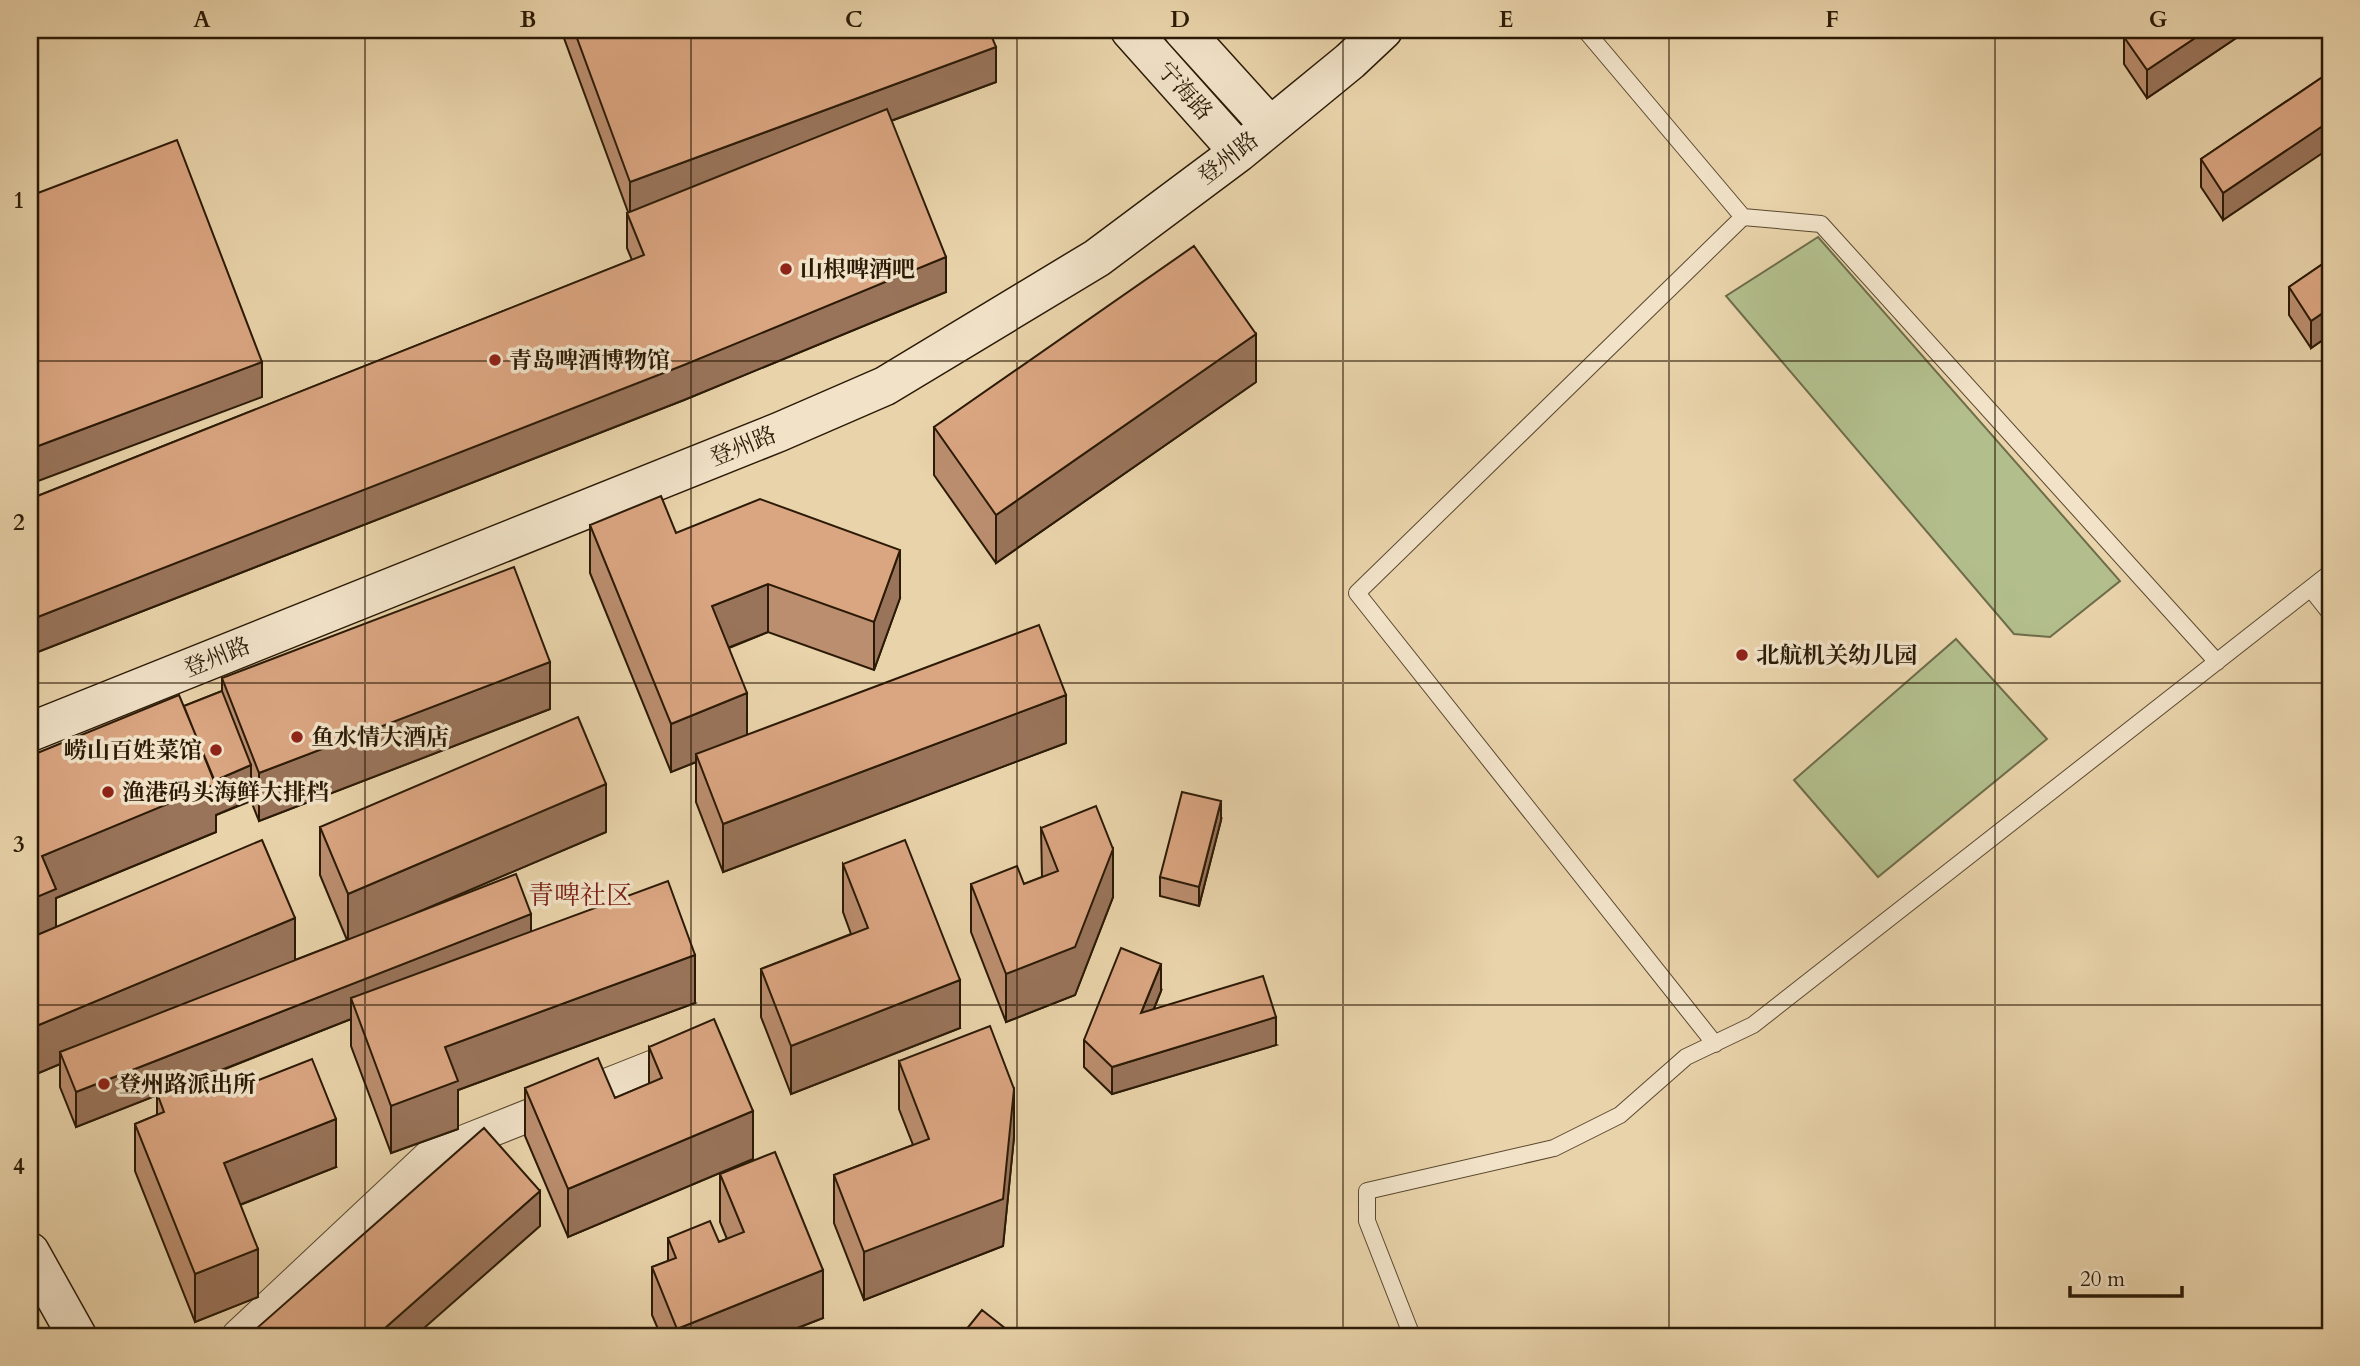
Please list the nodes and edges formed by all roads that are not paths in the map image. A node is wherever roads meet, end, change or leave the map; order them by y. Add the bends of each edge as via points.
1 (1130, 30) edge
2 (1183, 30) edge
3 (1383, 30) edge
4 (1585, 30) edge
5 (1269, 125) junction
6 (1239, 152) junction
7 (1743, 217) junction
8 (2330, 573) edge
9 (2311, 589) junction
10 (2330, 613) edge
11 (2217, 662) junction
12 (30, 732) edge
13 (1715, 1044) junction
14 (692, 1051) edge
15 (30, 1252) edge
16 (77, 1336) edge
17 (237, 1336) edge
18 (1412, 1336) edge

1 - 6 main road, 宁海路
2 - 5 main road, 宁海路
3 - 5 main road, 登州路
4 - 7 lane
5 - 6 main road, 登州路
6 - 12 main road, 登州路 via 1097,258 886,386
7 - 11 lane via 1821,224
7 - 13 lane via 1357,593
8 - 9 lane
9 - 10 lane
9 - 11 lane
11 - 13 lane via 1753,1025
13 - 18 lane via 1686,1057 1620,1115 1554,1148 1367,1191 1367,1221
14 - 17 street via 432,1154
15 - 16 main road

